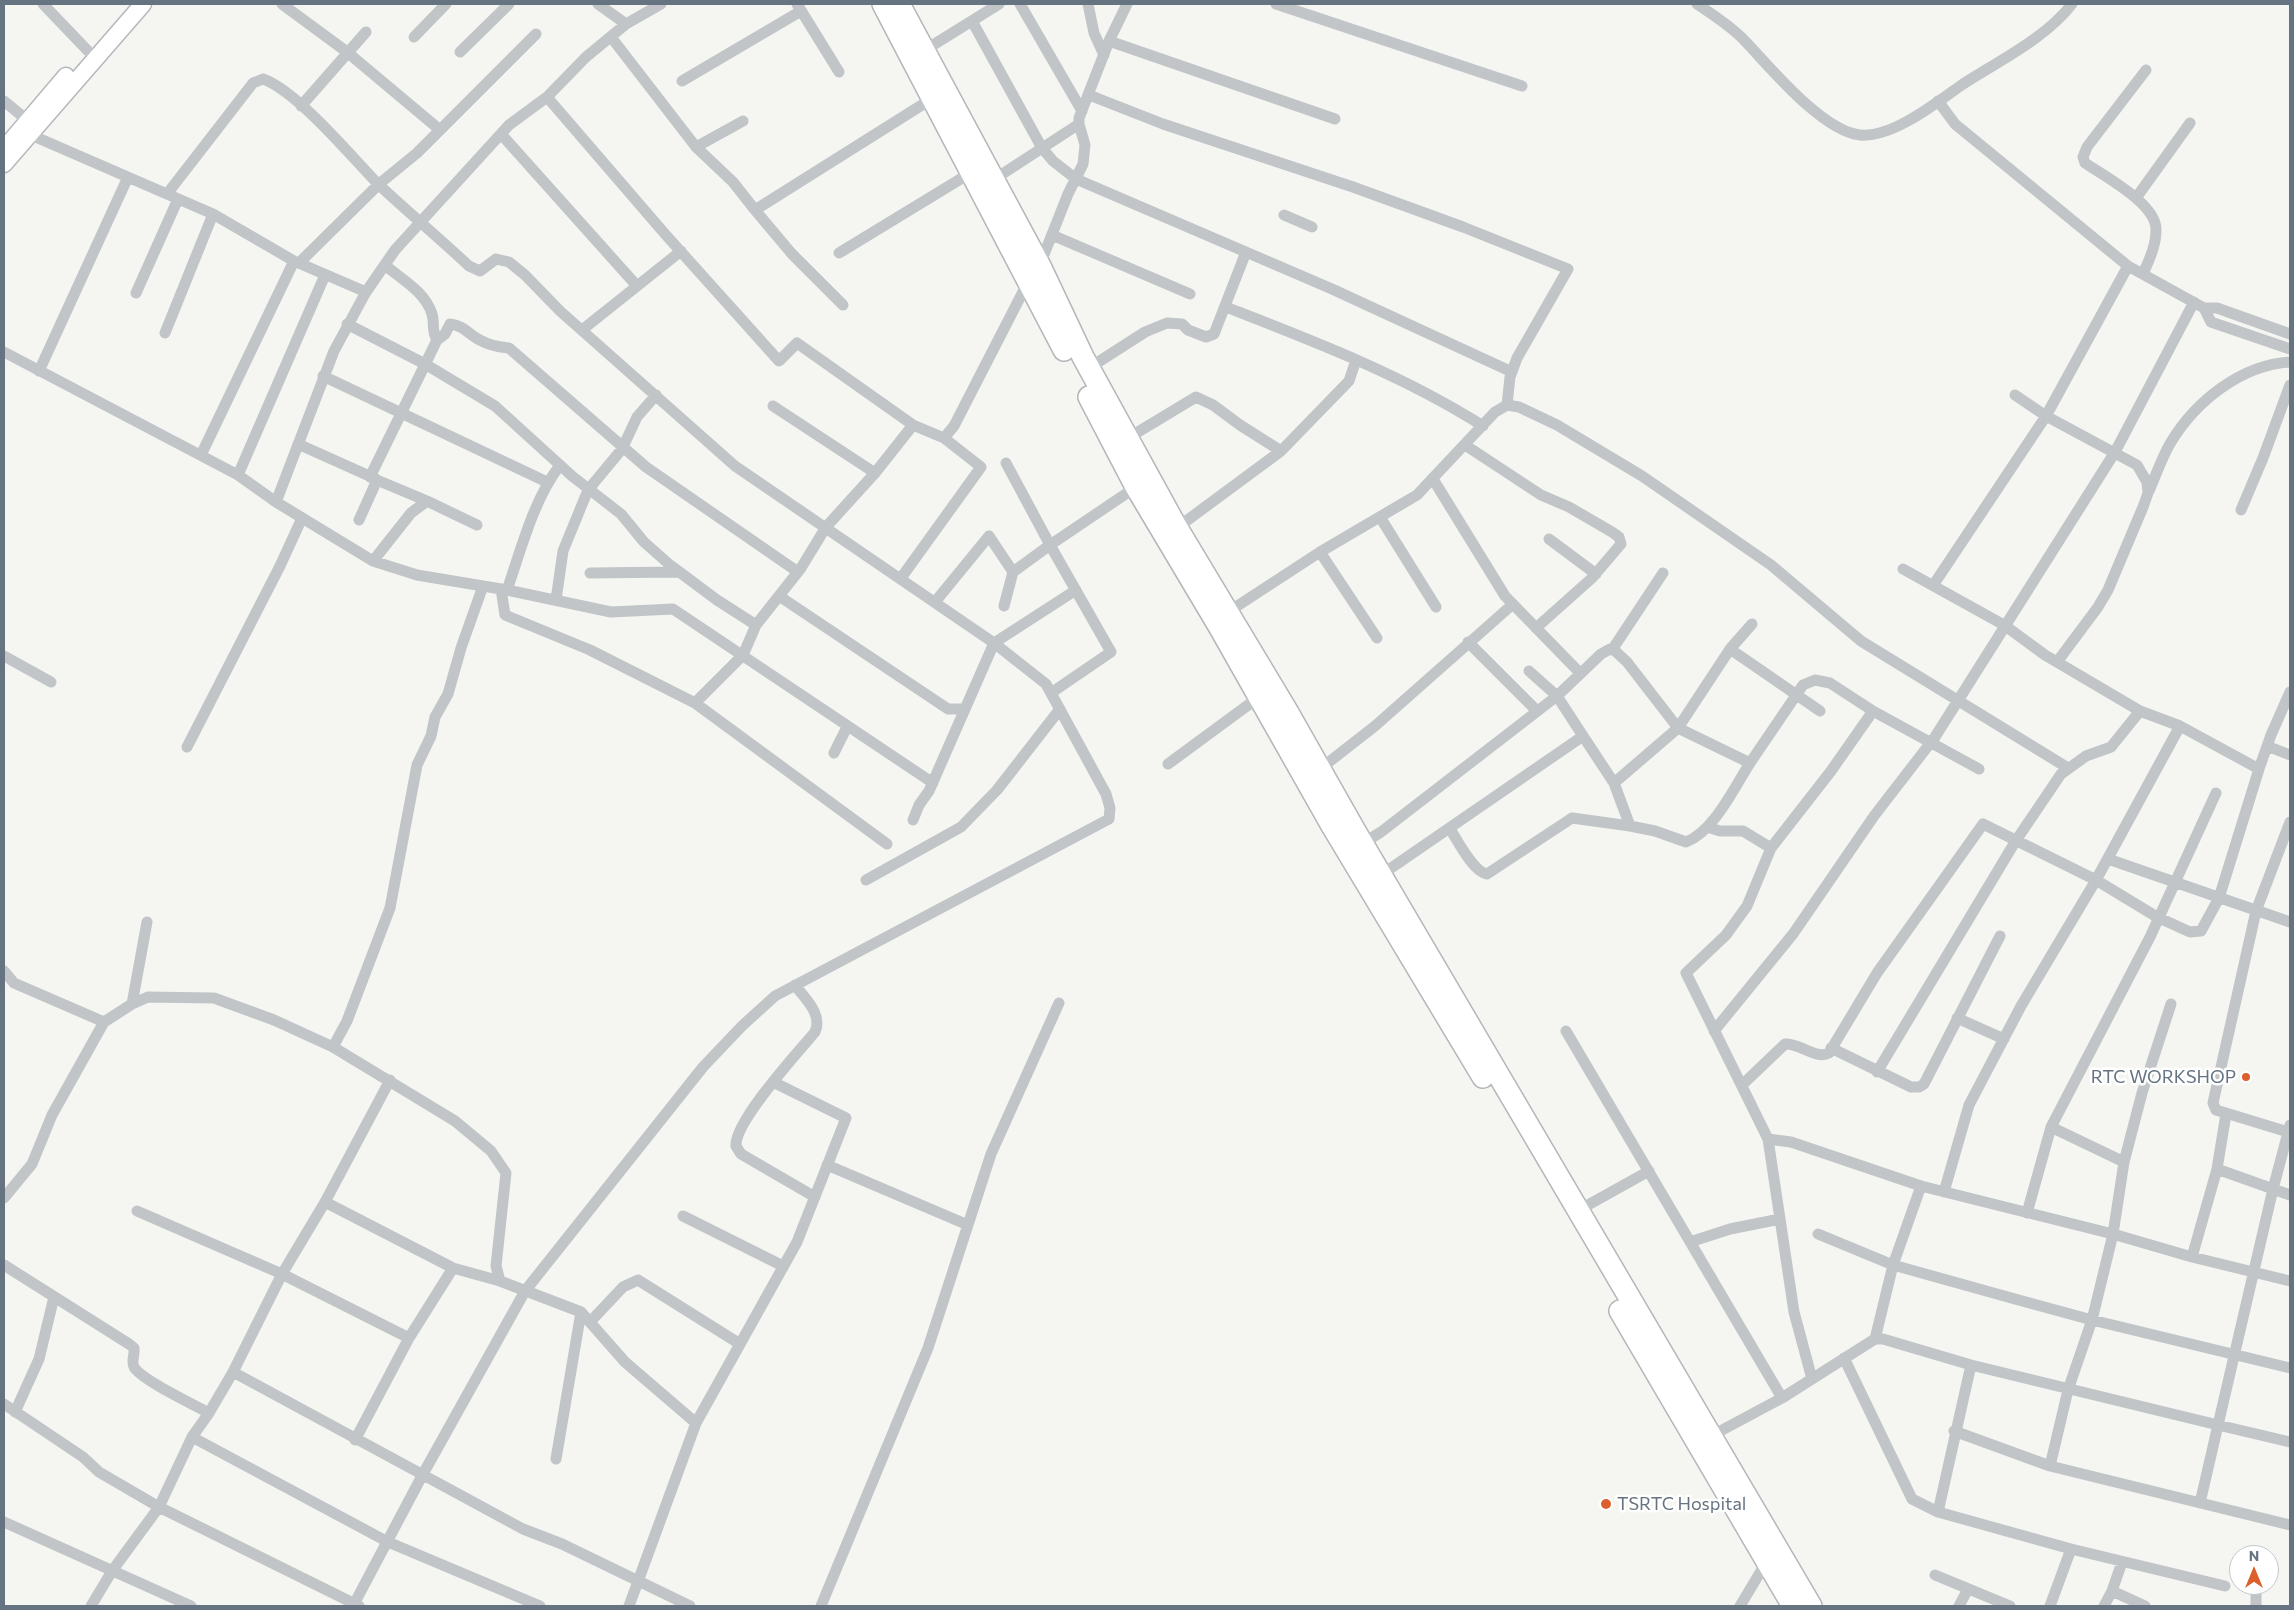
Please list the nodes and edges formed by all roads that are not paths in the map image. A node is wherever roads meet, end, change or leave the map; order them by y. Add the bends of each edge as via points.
1 (43, 4) edge
2 (130, 4) edge
3 (143, 4) edge
4 (282, 4) edge
5 (446, 4) edge
6 (509, 4) edge
7 (598, 4) edge
8 (659, 4) edge
9 (883, 4) edge
10 (899, 4) edge
11 (999, 4) edge
12 (1020, 4) edge
13 (1088, 4) edge
14 (1127, 4) edge
15 (1276, 4) edge
16 (1697, 4) edge
17 (2072, 4) edge
18 (799, 8) edge
19 (972, 21) junction
20 (626, 24) junction
21 (366, 32) dead end
22 (536, 34) dead end
23 (414, 37) dead end
24 (612, 37) junction
25 (1109, 41) junction
26 (925, 50) junction
27 (88, 51) junction
28 (347, 52) junction
29 (460, 52) dead end
30 (1104, 55) junction
31 (2146, 70) dead end
32 (839, 72) dead end
33 (682, 81) dead end
34 (1522, 86) dead end
35 (1089, 95) junction
36 (547, 97) junction
37 (933, 98) junction
38 (4, 101) edge
39 (1939, 104) junction
40 (302, 106) junction
41 (1082, 111) junction
42 (1335, 119) dead end
43 (743, 122) dead end
44 (2190, 123) dead end
45 (1079, 124) junction
46 (29, 127) junction
47 (440, 130) junction
48 (501, 134) junction
49 (696, 146) junction
50 (1042, 148) junction
51 (4, 149) edge
52 (4, 164) edge
53 (128, 177) junction
54 (1076, 179) junction
55 (982, 180) junction
56 (379, 184) junction
57 (173, 197) junction
58 (2136, 198) junction
59 (754, 210) junction
60 (213, 214) junction
61 (1284, 215) dead end
62 (421, 223) junction
63 (1312, 228) dead end
64 (1052, 235) junction
65 (681, 251) junction
66 (1246, 252) junction
67 (839, 254) dead end
68 (296, 262) junction
69 (386, 266) junction
70 (2128, 266) junction
71 (1034, 273) junction
72 (2142, 274) junction
73 (325, 275) junction
74 (637, 286) junction
75 (366, 292) junction
76 (136, 293) dead end
77 (1190, 294) dead end
78 (843, 305) dead end
79 (2199, 305) junction
80 (1226, 307) junction
81 (347, 324) junction
82 (582, 330) junction
83 (165, 334) dead end
84 (2290, 334) edge
85 (437, 340) junction
86 (2290, 349) edge
87 (4, 352) edge
88 (1356, 360) junction
89 (2290, 362) edge
90 (425, 364) junction
91 (1089, 368) junction
92 (39, 371) junction
93 (1512, 372) junction
94 (323, 376) junction
95 (2290, 384) edge
96 (656, 395) junction
97 (2015, 395) dead end
98 (1507, 405) junction
99 (773, 406) dead end
100 (400, 412) junction
101 (2046, 416) junction
102 (913, 425) junction
103 (1482, 426) junction
104 (944, 438) junction
105 (1128, 438) junction
106 (298, 444) junction
107 (1465, 445) junction
108 (622, 449) junction
109 (1282, 451) junction
110 (2115, 452) junction
111 (201, 455) junction
112 (1006, 463) dead end
113 (560, 465) junction
114 (875, 473) junction
115 (238, 474) junction
116 (374, 478) junction
117 (1433, 479) junction
118 (547, 482) junction
119 (1136, 488) junction
120 (588, 490) junction
121 (2148, 493) junction
122 (427, 501) junction
123 (276, 502) junction
124 (2241, 510) dead end
125 (1380, 517) junction
126 (302, 518) junction
127 (359, 520) dead end
128 (477, 525) dead end
129 (826, 527) junction
130 (1171, 532) junction
131 (1549, 539) dead end
132 (1050, 545) junction
133 (1320, 552) junction
134 (373, 561) junction
135 (1903, 569) dead end
136 (678, 572) junction
137 (798, 572) junction
138 (1013, 572) junction
139 (590, 573) dead end
140 (1663, 573) dead end
141 (1596, 574) junction
142 (901, 578) junction
143 (1934, 584) junction
144 (483, 586) junction
145 (504, 589) junction
146 (1076, 590) junction
147 (779, 596) junction
148 (556, 600) junction
149 (935, 602) junction
150 (1513, 604) junction
151 (1004, 606) dead end
152 (1436, 607) dead end
153 (1228, 612) junction
154 (1752, 624) dead end
155 (756, 625) junction
156 (2004, 625) junction
157 (1536, 628) junction
158 (1377, 638) dead end
159 (1468, 642) junction
160 (994, 643) junction
161 (1730, 649) junction
162 (1612, 650) junction
163 (743, 655) junction
164 (4, 656) edge
165 (2057, 662) junction
166 (1529, 671) dead end
167 (1580, 673) junction
168 (51, 682) dead end
169 (2290, 692) edge
170 (1051, 693) junction
171 (1796, 695) junction
172 (1556, 696) junction
173 (1259, 697) junction
174 (1957, 701) junction
175 (695, 703) junction
176 (965, 709) junction
177 (1060, 709) junction
178 (1873, 710) junction
179 (1537, 711) junction
180 (2140, 711) junction
181 (1820, 712) dead end
182 (2180, 726) junction
183 (847, 727) junction
184 (1678, 728) junction
185 (1583, 736) junction
186 (1931, 741) junction
187 (2267, 746) junction
188 (188, 747) dead end
189 (834, 753) dead end
190 (2290, 755) edge
191 (1750, 763) junction
192 (1168, 764) dead end
193 (2068, 768) junction
194 (1320, 769) junction
195 (1979, 769) dead end
196 (2259, 770) junction
197 (932, 783) junction
198 (1614, 784) junction
199 (2216, 793) dead end
200 (913, 820) dead end
201 (2290, 822) edge
202 (1630, 826) junction
203 (1707, 827) junction
204 (1450, 829) junction
205 (2015, 842) junction
206 (887, 844) dead end
207 (1355, 848) junction
208 (1771, 848) junction
209 (2108, 859) junction
210 (1381, 875) junction
211 (866, 880) dead end
212 (2096, 880) junction
213 (2174, 883) junction
214 (2219, 898) junction
215 (2256, 911) junction
216 (2158, 917) junction
217 (147, 922) dead end
218 (2290, 922) edge
219 (2000, 936) dead end
220 (4, 971) edge
221 (794, 985) junction
222 (1058, 1003) dead end
223 (132, 1004) junction
224 (2171, 1004) dead end
225 (1957, 1018) junction
226 (104, 1022) junction
227 (1714, 1031) junction
228 (1566, 1032) dead end
229 (2004, 1039) junction
230 (333, 1047) junction
231 (1831, 1048) junction
232 (1878, 1072) junction
233 (390, 1080) junction
234 (773, 1082) junction
235 (1742, 1085) junction
236 (2226, 1114) junction
237 (2051, 1127) junction
238 (2289, 1128) edge
239 (1768, 1139) junction
240 (2124, 1162) junction
241 (827, 1165) junction
242 (2217, 1169) junction
243 (1649, 1172) junction
244 (1921, 1186) junction
245 (2272, 1189) junction
246 (1944, 1192) junction
247 (2290, 1196) edge
248 (815, 1197) junction
249 (4, 1198) edge
250 (325, 1202) junction
251 (1579, 1210) junction
252 (137, 1211) dead end
253 (2027, 1213) junction
254 (683, 1216) dead end
255 (1780, 1218) junction
256 (968, 1225) junction
257 (1818, 1234) dead end
258 (2112, 1234) junction
259 (1690, 1242) junction
260 (2192, 1257) junction
261 (1893, 1264) junction
262 (4, 1265) edge
263 (784, 1266) junction
264 (453, 1268) junction
265 (2253, 1272) junction
266 (282, 1274) junction
267 (500, 1281) junction
268 (2290, 1281) edge
269 (525, 1292) junction
270 (54, 1297) junction
271 (581, 1312) junction
272 (2092, 1320) junction
273 (590, 1322) junction
274 (409, 1338) junction
275 (1875, 1339) junction
276 (740, 1344) junction
277 (2234, 1354) junction
278 (1844, 1358) junction
279 (1971, 1365) junction
280 (2290, 1368) edge
281 (233, 1372) junction
282 (1812, 1379) junction
283 (2068, 1390) junction
284 (1782, 1398) junction
285 (4, 1404) edge
286 (15, 1412) junction
287 (210, 1413) junction
288 (696, 1423) junction
289 (2218, 1425) junction
290 (1954, 1432) junction
291 (1711, 1436) junction
292 (192, 1437) junction
293 (355, 1440) junction
294 (2290, 1442) edge
295 (556, 1459) dead end
296 (2050, 1466) junction
297 (423, 1474) junction
298 (2200, 1503) junction
299 (159, 1507) junction
300 (1938, 1512) junction
301 (4, 1522) edge
302 (2290, 1525) edge
303 (388, 1542) junction
304 (2071, 1550) junction
305 (1767, 1562) junction
306 (2122, 1562) junction
307 (112, 1571) junction
308 (1936, 1575) dead end
309 (637, 1580) junction
310 (2225, 1586) dead end
311 (1968, 1589) junction
312 (2112, 1591) junction
313 (91, 1606) edge
314 (191, 1606) edge
315 (355, 1606) edge
316 (540, 1606) edge
317 (629, 1606) edge
318 (690, 1606) edge
319 (821, 1606) edge
320 (1740, 1606) edge
321 (1793, 1606) edge
322 (1811, 1606) edge
323 (1960, 1606) edge
324 (2010, 1606) edge
325 (2050, 1606) edge
326 (2104, 1606) edge
327 (2145, 1606) edge

1 - 27 street
2 - 27 street
3 - 46 street
4 - 28 street
5 - 23 street
6 - 29 street
7 - 20 street
8 - 20 street
9 - 37 highway
10 - 26 highway
11 - 19 street
12 - 41 street
13 - 30 street via 1094,33
14 - 25 street
15 - 34 street
16 - 39 street via 1744,40 1793,93 1840,129 1860,135 1880,132 1907,123
17 - 39 street via 2039,34
18 - 32 street
18 - 33 street
19 - 26 street
19 - 50 street
20 - 24 street
21 - 28 street
22 - 47 street
24 - 36 street via 586,57
24 - 49 street
25 - 30 street
25 - 42 street
26 - 55 highway
27 - 46 street
28 - 40 street
28 - 47 street
30 - 35 street
31 - 58 street via 2087,148 2084,157 2085,163
35 - 41 street
35 - 93 street via 1163,124 1390,200 1568,269
36 - 48 street via 508,125
36 - 65 street
37 - 55 highway
37 - 59 street
38 - 46 street
39 - 70 street via 1949,118
40 - 56 street
40 - 57 street via 266,80 256,80
41 - 45 street
43 - 49 street
44 - 58 street
45 - 50 street
45 - 54 street via 1086,145
46 - 51 street
46 - 52 street
46 - 53 street
47 - 56 street
48 - 62 street
48 - 74 street
49 - 59 street via 733,182
50 - 54 street
50 - 55 street
53 - 57 street
53 - 92 street
54 - 64 street
54 - 66 street
55 - 67 street
55 - 71 highway
56 - 62 street
56 - 68 street
57 - 60 street
57 - 76 street
58 - 72 street via 2150,214 2156,228 2153,248
59 - 78 street
60 - 68 street
60 - 83 street
61 - 63 street
62 - 69 street via 395,250
62 - 82 street via 469,266 480,271 496,259 509,262
64 - 71 street
64 - 77 street
65 - 74 street
65 - 102 street via 779,361 797,343
66 - 80 street
66 - 93 street
68 - 73 street
68 - 111 street
69 - 75 street
69 - 85 street via 424,297
70 - 72 street
70 - 101 street
71 - 91 highway
71 - 104 street via 954,426
71 - 119 highway
72 - 79 street
73 - 75 street
73 - 115 street
74 - 82 street
75 - 81 street
79 - 84 street via 2217,308
79 - 86 street via 2211,322
79 - 110 street
80 - 88 street
80 - 91 street via 1218,327 1209,337 1188,330 1182,324 1167,323 1145,332
81 - 90 street
81 - 94 street
82 - 96 street
85 - 90 street
85 - 108 street via 450,324 461,325 480,341 509,348
87 - 92 street
88 - 103 street
88 - 109 street via 1349,381
89 - 121 street via 2256,368 2235,378 2209,399 2170,443
90 - 100 street
90 - 113 street via 495,406
91 - 105 highway
92 - 111 street
93 - 98 street
94 - 100 street
94 - 106 street
95 - 124 street
96 - 108 street via 637,418
96 - 129 street via 735,466
97 - 101 street
98 - 103 street
98 - 174 street via 1519,407 1557,425 1671,495 1771,565 1861,640
99 - 114 street
100 - 116 street
100 - 118 street
101 - 110 street
101 - 143 street
102 - 104 street
102 - 114 street
103 - 107 street
104 - 142 street via 981,467
105 - 109 street via 1196,397
105 - 130 highway
106 - 116 street
106 - 123 street
107 - 117 street
107 - 141 street via 1540,495 1569,507 1619,537 1621,544
108 - 120 street
108 - 137 street
109 - 130 street
110 - 121 street via 2141,470
110 - 156 street
111 - 115 street
112 - 132 street
113 - 118 street
113 - 120 street
114 - 129 street
115 - 123 street
116 - 122 street
116 - 127 street
117 - 125 street via 1417,495
117 - 150 street via 1487,570
118 - 145 street
119 - 130 highway
119 - 132 street
120 - 136 street via 621,514 644,542
120 - 148 street via 563,551
121 - 165 street via 2108,590
122 - 128 street
122 - 134 street via 410,513
123 - 126 street
125 - 133 street
125 - 152 street
126 - 134 street
126 - 188 street
129 - 137 street
129 - 142 street
130 - 153 highway
130 - 173 highway
131 - 141 street
132 - 138 street
132 - 146 street
133 - 153 street
133 - 158 street
134 - 144 street via 417,575
135 - 143 street
136 - 139 street
136 - 155 street
137 - 147 street
138 - 149 street via 989,536
138 - 151 street
140 - 162 street
141 - 157 street
142 - 149 street
143 - 156 street
144 - 145 street
144 - 230 street via 448,694 435,717 431,736 417,765 390,908 347,1021
145 - 148 street
145 - 175 street via 505,615 590,650
146 - 160 street
146 - 170 street via 1111,652
147 - 155 street
147 - 176 street via 948,709
148 - 163 street via 611,612 674,609
149 - 160 street
150 - 157 street
150 - 159 street
153 - 194 highway
154 - 161 street
155 - 163 street
156 - 165 street
156 - 174 street
157 - 167 street
159 - 179 street
159 - 194 street via 1375,726
160 - 170 street via 1046,684
160 - 176 street
161 - 171 street
161 - 184 street
162 - 167 street via 1601,654
162 - 184 street via 1627,662
163 - 175 street
163 - 183 street
164 - 168 street
165 - 180 street
166 - 172 street
167 - 172 street
169 - 187 street
170 - 177 street
171 - 178 street via 1809,682 1821,680
171 - 181 street
171 - 191 street
172 - 179 street
172 - 185 street
173 - 192 street
173 - 207 highway
174 - 186 street
174 - 193 street
175 - 206 street
176 - 197 street
177 - 211 street via 997,790 961,827
177 - 221 street via 1106,794 1109,819
178 - 186 street
178 - 208 street via 1832,771
179 - 207 street via 1381,832
180 - 182 street
180 - 193 street via 2111,747 2086,756
182 - 196 street
182 - 209 street
183 - 189 street
183 - 197 street
184 - 191 street
184 - 198 street
185 - 198 street
185 - 204 street
186 - 195 street
186 - 227 street via 1874,816 1793,934
187 - 190 street
187 - 196 street
191 - 203 street
193 - 205 street
194 - 207 highway
196 - 214 street
197 - 200 street
198 - 202 street
199 - 213 street
201 - 215 street
202 - 203 street via 1686,842
202 - 204 street via 1572,818 1488,874 1474,866
203 - 208 street via 1720,832 1743,831
204 - 210 street
205 - 212 street
205 - 231 street via 1983,824 1877,973
205 - 232 street
207 - 210 highway
207 - 305 highway
208 - 227 street via 1746,906 1726,934 1686,973
209 - 212 street
209 - 213 street
210 - 251 highway
212 - 216 street
212 - 229 street
213 - 214 street
213 - 216 street
214 - 215 street
214 - 216 street via 2201,931 2190,932
215 - 218 street
215 - 236 street via 2213,1096 2216,1110
216 - 237 street
217 - 223 street
219 - 225 street
220 - 226 street via 14,983
221 - 234 street via 817,1016 818,1026
221 - 269 street via 775,996 703,1067
222 - 256 street via 991,1154
223 - 226 street
223 - 230 street via 148,997 214,998 274,1020
224 - 240 street
225 - 229 street
225 - 232 street via 1924,1084 1911,1086
226 - 249 street via 52,1115 32,1164
227 - 235 street
228 - 243 street
229 - 246 street via 1969,1105
230 - 233 street
231 - 232 street
231 - 235 street via 1829,1053 1821,1055 1786,1044
233 - 250 street
233 - 267 street via 456,1121 491,1151 506,1174 496,1266
234 - 241 street via 846,1118
234 - 248 street via 739,1131 738,1151
235 - 239 street
236 - 238 street
236 - 242 street
237 - 240 street
237 - 253 street
238 - 245 street
239 - 244 street via 1792,1142
239 - 255 street
240 - 258 street
241 - 248 street
241 - 256 street
242 - 245 street
242 - 260 street
243 - 251 street
243 - 259 street
244 - 246 street
244 - 261 street
245 - 247 street
245 - 265 street
246 - 253 street
248 - 263 street
250 - 264 street
250 - 266 street
251 - 291 highway
252 - 266 street
253 - 258 street
254 - 263 street
255 - 259 street
255 - 282 street via 1794,1312
256 - 319 street via 928,1348
257 - 261 street
258 - 260 street
258 - 272 street
259 - 284 street
260 - 265 street
261 - 272 street
261 - 275 street
262 - 270 street
263 - 276 street
264 - 267 street
264 - 274 street
265 - 268 street
265 - 277 street
266 - 274 street
266 - 281 street
267 - 269 street
269 - 271 street
269 - 297 street
270 - 286 street via 39,1359
270 - 287 street via 134,1348 136,1371
271 - 273 street
271 - 295 street
272 - 277 street
272 - 283 street
273 - 276 street via 623,1286 638,1280
273 - 288 street via 625,1362
274 - 293 street
275 - 278 street
275 - 279 street via 1894,1341
276 - 288 street
277 - 280 street
277 - 289 street
278 - 282 street
278 - 300 street via 1912,1498
279 - 283 street
279 - 290 street
281 - 287 street
281 - 293 street
282 - 284 street
283 - 289 street
283 - 296 street
284 - 291 street
285 - 286 street
286 - 299 street via 83,1457 99,1472
287 - 292 street
288 - 309 street
289 - 294 street
289 - 298 street
290 - 296 street
290 - 300 street
291 - 322 highway
292 - 299 street
292 - 303 street
293 - 297 street
296 - 298 street
297 - 303 street
297 - 309 street via 523,1529
298 - 302 street
299 - 307 street
299 - 315 street
300 - 304 street
301 - 307 street
303 - 315 street
303 - 316 street
304 - 306 street
304 - 325 street
305 - 320 street
305 - 321 highway
306 - 310 street
306 - 312 street
307 - 313 street
307 - 314 street
308 - 311 street
309 - 317 street
309 - 318 street
311 - 323 street
311 - 324 street
312 - 326 street
312 - 327 street

